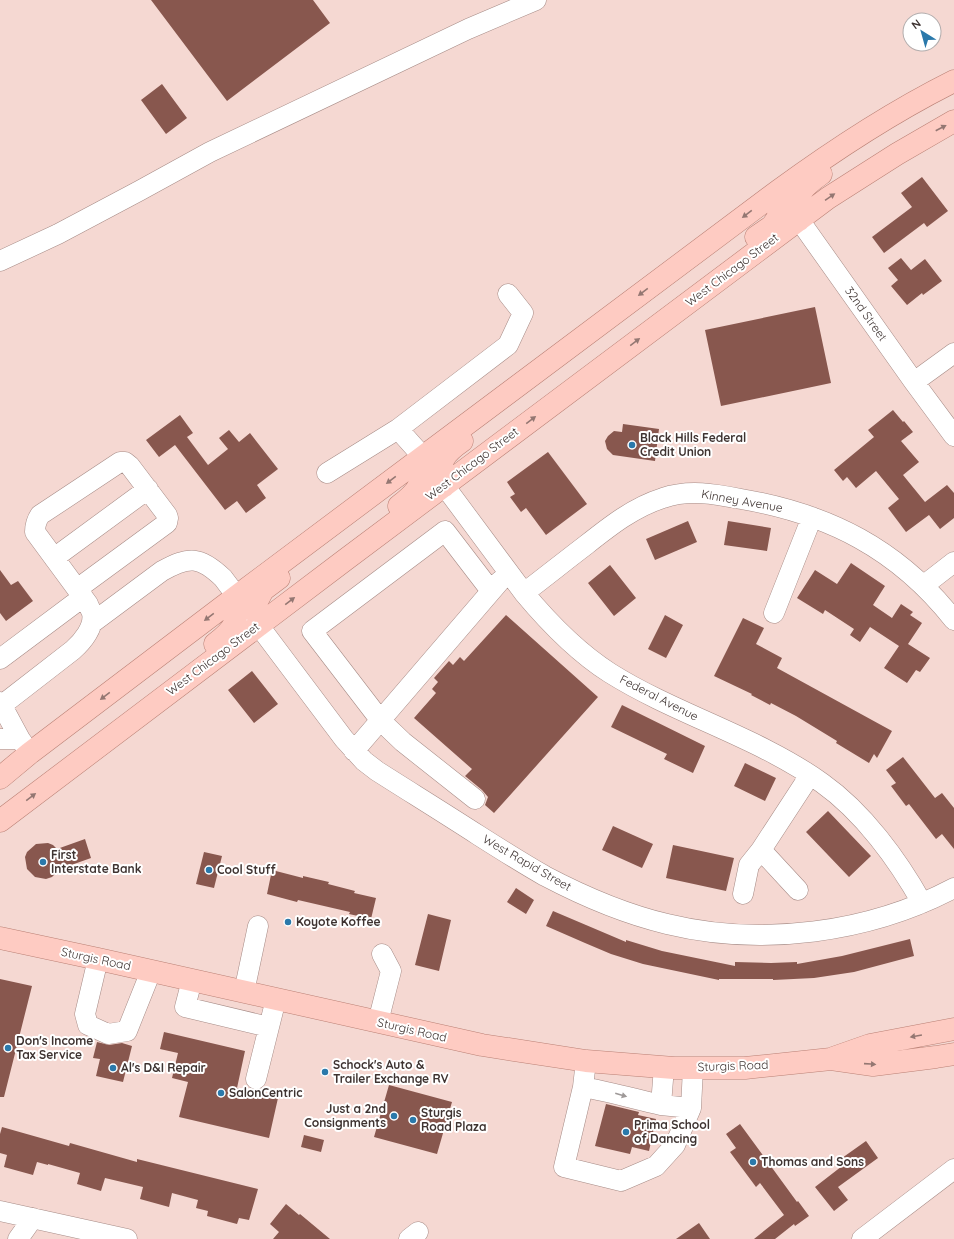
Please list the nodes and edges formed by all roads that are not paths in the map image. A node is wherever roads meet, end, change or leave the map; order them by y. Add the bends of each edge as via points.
1 (536, 0) edge
2 (954, 81) edge
3 (904, 107) junction
4 (954, 122) edge
5 (778, 190) junction
6 (799, 220) junction
7 (0, 261) edge
8 (508, 294) dead end
9 (675, 312) junction
10 (954, 353) edge
11 (539, 370) junction
12 (914, 382) junction
13 (398, 428) junction
14 (954, 436) edge
15 (422, 457) junction
16 (328, 473) dead end
17 (444, 486) junction
18 (148, 489) junction
19 (352, 509) junction
20 (812, 517) junction
21 (54, 558) junction
22 (345, 560) junction
23 (954, 562) edge
24 (508, 572) junction
25 (923, 586) junction
26 (492, 591) junction
27 (80, 593) junction
28 (524, 593) junction
29 (237, 596) junction
30 (774, 613) dead end
31 (954, 620) edge
32 (92, 622) junction
33 (259, 625) junction
34 (0, 659) edge
35 (1, 704) edge
36 (141, 713) junction
37 (381, 720) junction
38 (0, 739) edge
39 (25, 746) junction
40 (354, 751) junction
41 (810, 775) junction
42 (0, 778) edge
43 (475, 799) dead end
44 (0, 821) edge
45 (761, 850) junction
46 (954, 888) edge
47 (798, 890) dead end
48 (743, 894) dead end
49 (922, 903) junction
50 (258, 926) dead end
51 (0, 938) edge
52 (382, 954) dead end
53 (98, 959) junction
54 (151, 971) junction
55 (192, 980) junction
56 (244, 992) junction
57 (276, 999) junction
58 (378, 1022) junction
59 (269, 1027) junction
60 (954, 1029) edge
61 (948, 1057) edge
62 (831, 1059) junction
63 (586, 1061) junction
64 (664, 1067) junction
65 (693, 1068) junction
66 (256, 1079) dead end
67 (584, 1087) junction
68 (661, 1105) junction
69 (691, 1108) junction
70 (954, 1169) edge
71 (0, 1211) edge
72 (33, 1218) junction
73 (18, 1239) edge
74 (127, 1239) edge
75 (862, 1239) edge

1 - 7 street via 468,29 217,149 58,234
2 - 3 main road
3 - 5 main road
3 - 6 main road via 861,146 808,183 800,194 797,206
6 -> 4 main road, West Chicago Street via 866,173
5 - 6 street, 32nd Street
5 - 9 main road via 779,212 772,226 718,265
5 -> 11 main road
6 - 9 main road, West Chicago Street
6 - 12 street, 32nd Street
8 - 13 street via 523,313 508,345
17 -> 9 main road, West Chicago Street
10 - 12 street
11 - 15 main road
11 - 17 main road via 499,415 452,448 442,459 441,473
12 - 14 street, 32nd Street
13 - 15 street, Federal Avenue
13 - 16 street
15 - 17 street, Federal Avenue
15 -> 19 main road
15 - 22 main road via 423,474 417,490 359,536
17 - 22 main road, West Chicago Street
17 - 24 street, Federal Avenue
18 - 21 street
18 - 21 street via 130,466 120,462 40,516 36,521 35,532
18 - 27 street via 167,515 167,523
19 - 29 main road
19 - 33 main road via 324,544 263,590 256,603
20 - 25 street, Kinney Avenue via 860,538
20 - 28 street, Kinney Avenue via 762,502 700,493 664,497 646,504 616,523
20 - 30 street
21 - 27 street
33 -> 22 main road, West Chicago Street
23 - 25 street
24 - 26 street
24 - 28 street, Federal Avenue
25 - 31 street, Kinney Avenue
26 - 37 street
26 - 37 street via 445,531 312,631
27 - 32 street via 92,614
27 - 34 street
28 - 41 street, Federal Avenue via 572,643 609,672 632,686 780,757
29 - 32 street, West Rapid Street via 212,567 195,560 185,561 162,572
29 - 33 street, West Rapid Street
29 - 36 main road via 234,626 179,672
29 -> 39 main road
32 - 35 street via 82,641 73,650
33 - 36 main road, West Chicago Street
33 - 40 street, West Rapid Street
35 - 39 street
44 -> 36 main road, West Chicago Street
37 - 40 street
37 - 43 street via 403,742
38 - 39 street
39 - 42 main road
40 - 49 street, West Rapid Street via 377,771 544,875 608,904 666,924 718,932 785,934 820,931 853,924 894,914
41 - 45 street
41 - 49 street, Federal Avenue via 841,798 875,834 904,872
45 - 47 street
45 - 48 street via 749,865
46 - 49 street, West Rapid Street
50 - 56 street
51 - 53 main road, Sturgis Road
52 - 58 street via 391,971
53 - 54 main road, Sturgis Road
53 - 54 street via 85,1014 88,1025 108,1034 127,1031
54 - 55 main road, Sturgis Road
55 - 56 main road, Sturgis Road
55 - 59 street via 185,1007
56 - 57 main road, Sturgis Road
57 - 58 main road, Sturgis Road
57 - 59 street
58 - 63 main road, Sturgis Road via 482,1045
59 - 66 street
60 -> 62 main road, Sturgis Road via 870,1045
62 -> 61 main road, Sturgis Road via 873,1065
62 - 65 main road, Sturgis Road via 745,1068
63 - 64 main road, Sturgis Road
63 - 67 street
64 - 65 main road, Sturgis Road
64 - 68 street
65 - 69 street
67 -> 68 street
67 - 69 street via 564,1167 621,1181 656,1166 675,1145
68 - 69 street
70 - 75 street
71 - 72 street
72 - 73 street
72 - 74 street

